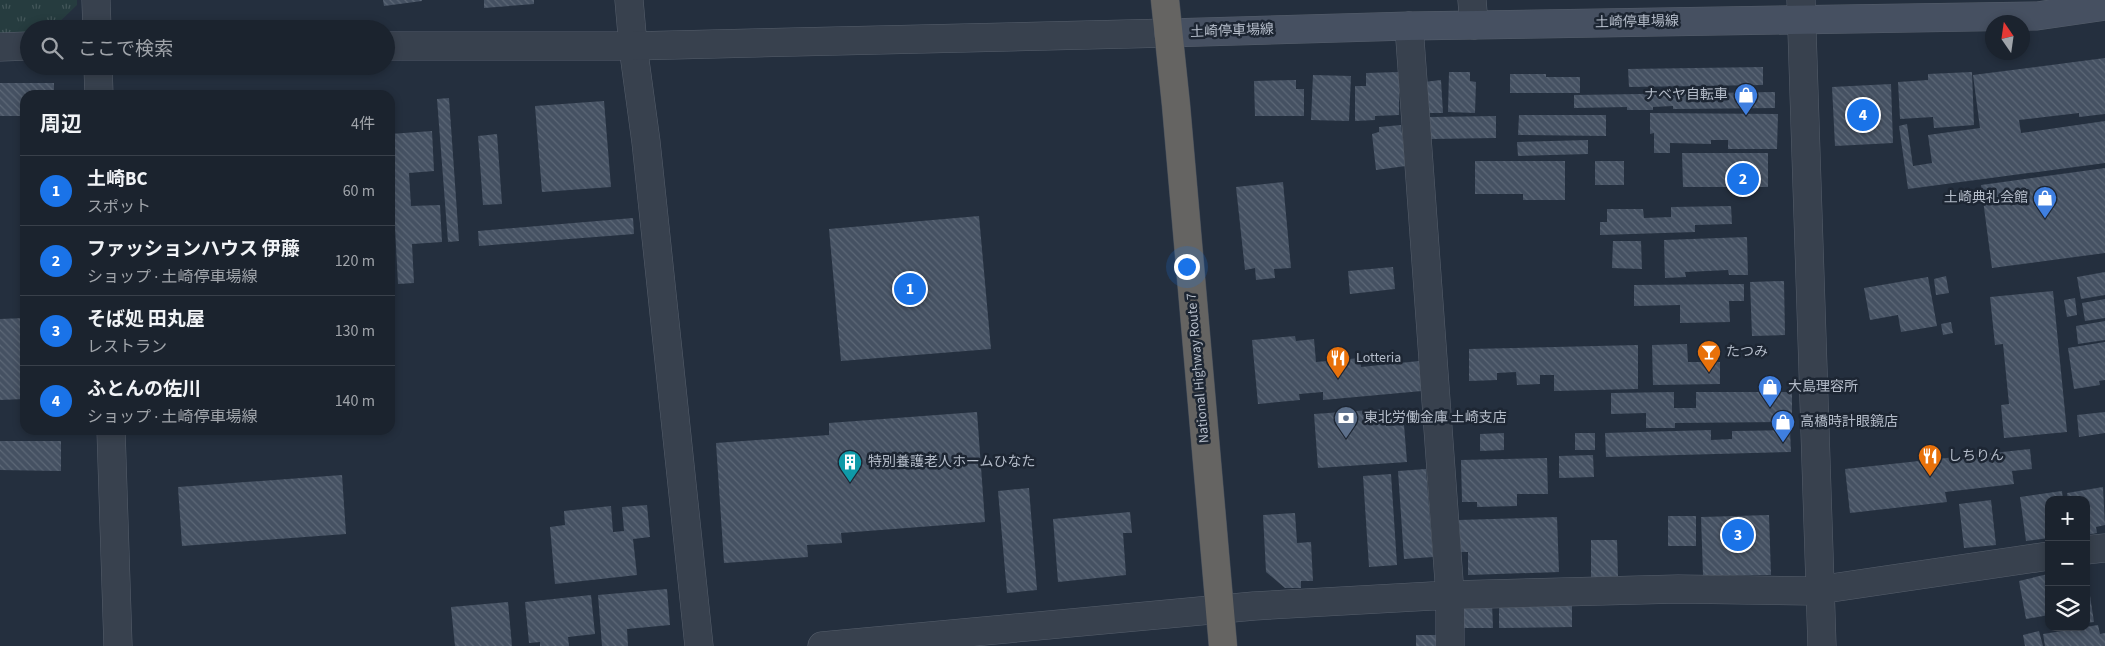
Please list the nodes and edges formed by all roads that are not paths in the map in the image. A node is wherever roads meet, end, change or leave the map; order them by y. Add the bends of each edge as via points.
1 (96, 0) edge
2 (629, 0) edge
3 (1165, 0) edge
4 (2105, 6) edge
5 (1801, 10) edge
6 (1473, 12) edge
7 (97, 20) edge
8 (1408, 26) junction
9 (1168, 33) junction
10 (0, 46) edge
11 (20, 46) edge
12 (395, 46) edge
13 (633, 46) junction
14 (98, 75) edge
15 (99, 90) edge
16 (111, 435) edge
17 (2105, 548) edge
18 (2090, 550) edge
19 (2045, 557) edge
20 (1820, 590) junction
21 (1450, 595) junction
22 (1219, 609) junction
23 (916, 642) edge
24 (118, 646) edge
25 (698, 646) edge
26 (822, 646) edge
27 (1223, 646) edge
28 (1450, 646) edge
29 (1822, 646) edge

1 - 7 street
2 - 13 street
3 - 9 highway, National Highway Route 7
4 - 5 main road, 土崎停車場線 via 2037,16
5 - 6 main road, 土崎停車場線
5 - 20 street
6 - 8 main road, 土崎停車場線
8 - 9 main road, 土崎停車場線
8 - 21 street
9 - 13 street
9 - 22 highway, National Highway Route 7
10 - 11 street
12 - 13 street
13 - 25 street via 646,142
14 - 15 street
16 - 24 street
17 - 18 street
19 - 20 street
20 - 21 street via 1678,589
20 - 29 street
21 - 22 street
21 - 28 street
22 - 23 street
22 - 27 highway, National Highway Route 7
23 - 26 street

